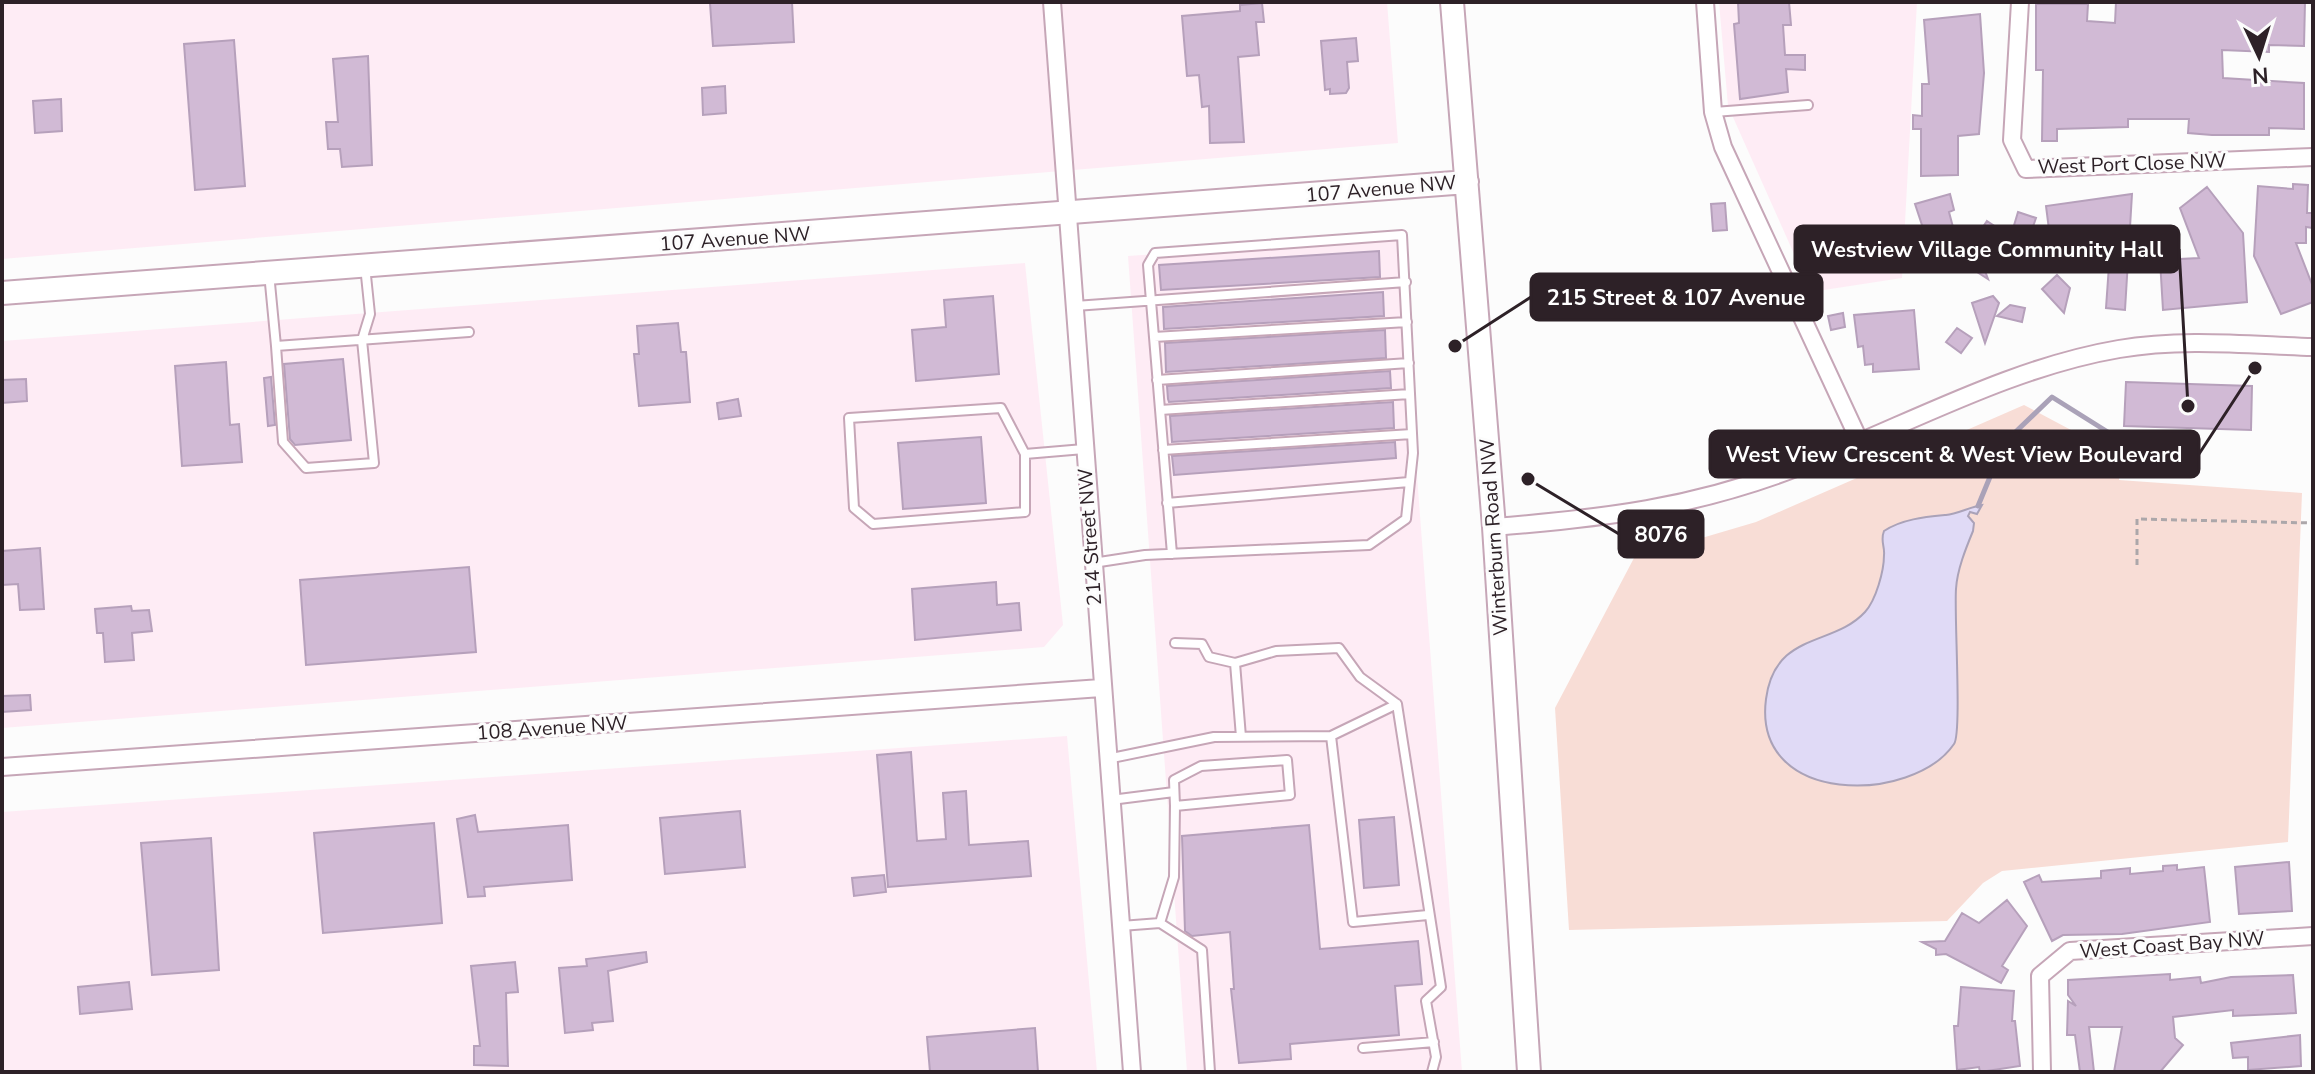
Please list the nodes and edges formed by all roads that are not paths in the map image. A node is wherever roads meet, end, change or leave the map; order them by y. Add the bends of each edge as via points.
1 (1052, 2) edge
2 (1452, 2) edge
3 (1705, 2) edge
4 (2020, 2) edge
5 (1808, 105) dead end
6 (1713, 112) junction
7 (2313, 157) edge
8 (1467, 182) junction
9 (1067, 215) junction
10 (365, 266) junction
11 (269, 273) junction
12 (1406, 282) junction
13 (2, 293) edge
14 (1150, 299) junction
15 (1073, 306) junction
16 (1407, 322) junction
17 (469, 332) dead end
18 (1154, 337) junction
19 (362, 340) junction
20 (276, 346) junction
21 (2313, 347) edge
22 (1409, 363) junction
23 (1157, 380) junction
24 (1410, 394) junction
25 (1160, 410) junction
26 (1412, 434) junction
27 (1860, 442) junction
28 (1084, 449) junction
29 (1163, 450) junction
30 (1025, 454) junction
31 (1409, 482) junction
32 (1167, 503) junction
33 (1494, 527) junction
34 (1172, 554) junction
35 (1092, 563) junction
36 (1175, 643) dead end
37 (1235, 663) junction
38 (1101, 688) junction
39 (1397, 704) junction
40 (1331, 736) junction
41 (1241, 737) junction
42 (1107, 759) junction
43 (2, 767) edge
44 (1174, 792) junction
45 (1110, 800) junction
46 (1175, 806) junction
47 (1428, 915) junction
48 (1160, 923) junction
49 (1120, 926) junction
50 (2313, 936) edge
51 (1434, 1042) junction
52 (1363, 1048) dead end
53 (1132, 1072) edge
54 (1210, 1072) edge
55 (1432, 1072) edge
56 (1529, 1072) edge
57 (2042, 1072) edge

1 - 9 street, 214 Street NW
2 - 8 street, Winterburn Road NW
3 - 6 street
4 - 7 street, West Port Close NW via 2012,140 2026,169
5 - 6 lane
6 - 27 street via 1737,180
8 - 9 street, 107 Avenue NW
8 - 33 street, Winterburn Road NW
9 - 10 street, 107 Avenue NW
9 - 15 street, 214 Street NW
10 - 11 street, 107 Avenue NW
10 - 19 lane via 370,314
11 - 13 street, 107 Avenue NW
11 - 20 lane
12 - 14 lane
12 - 14 lane via 1402,235 1155,253 1148,265
12 - 16 lane
14 - 15 lane
14 - 18 lane
15 - 28 street, 214 Street NW
16 - 18 lane
16 - 22 lane
17 - 19 lane
18 - 23 lane
19 - 20 lane
19 - 20 lane via 374,463 306,468 283,442
21 - 27 street via 2185,344 2099,353 2019,377
22 - 23 lane
22 - 24 lane
23 - 25 lane
24 - 25 lane
24 - 26 lane
25 - 29 lane
26 - 29 lane
26 - 31 lane
27 - 33 street via 1761,481 1679,505 1609,518
28 - 30 lane
28 - 35 street, 214 Street NW
29 - 32 lane
30 - 30 lane via 1025,512 873,524 854,508 849,418 1001,408
31 - 32 lane
31 - 34 lane via 1406,519 1369,545
32 - 34 lane
33 - 56 street, Winterburn Road NW
34 - 35 lane
35 - 38 street, 214 Street NW
36 - 37 lane via 1202,644 1209,657
37 - 39 lane via 1276,651 1339,648 1360,677
37 - 41 lane
38 - 42 street, 214 Street NW
38 - 43 street, 108 Avenue NW
39 - 40 lane
39 - 47 lane
40 - 41 lane
40 - 47 lane via 1353,922
41 - 42 lane via 1214,737
42 - 45 street, 214 Street NW
44 - 45 lane
44 - 46 lane
44 - 46 lane via 1174,780 1201,766 1287,760 1290,795
45 - 49 street, 214 Street NW
46 - 48 lane via 1174,877
47 - 51 lane via 1441,987 1426,1001
48 - 49 lane
48 - 54 lane via 1202,950
49 - 53 street, 214 Street NW
50 - 57 street, West Coast Bay NW via 2070,951 2040,976
51 - 52 lane
51 - 55 lane

